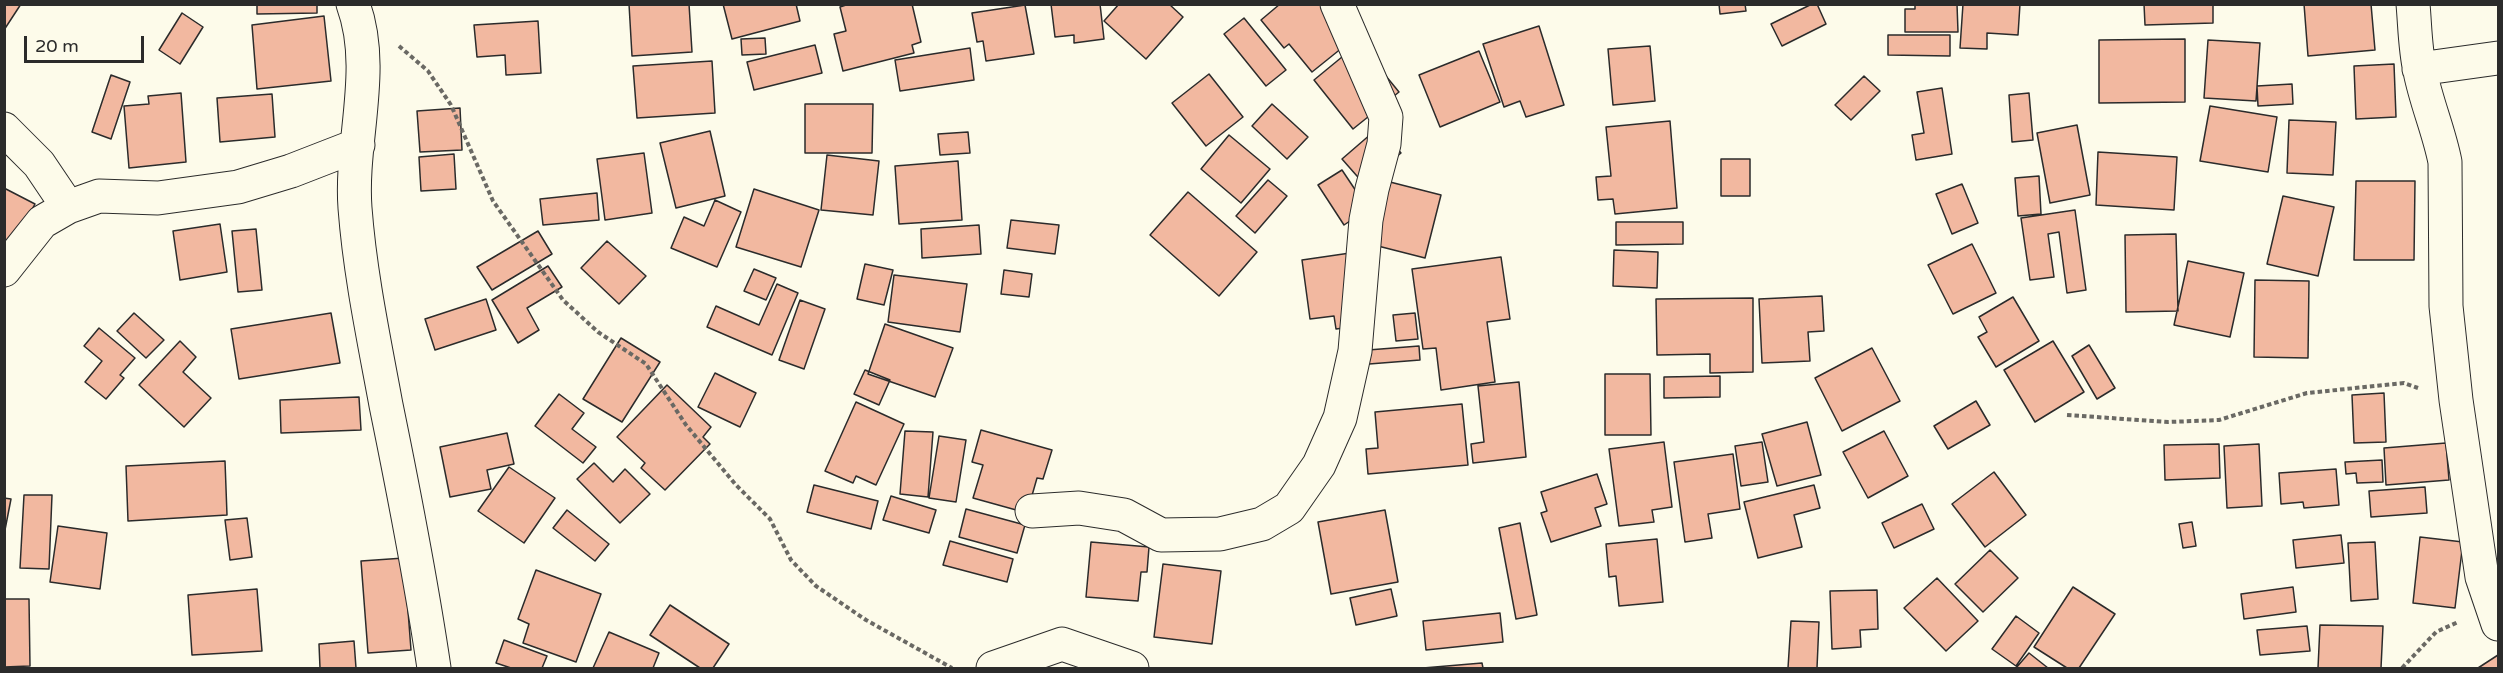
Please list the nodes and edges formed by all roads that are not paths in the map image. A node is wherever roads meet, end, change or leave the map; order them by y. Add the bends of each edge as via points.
1 (1337, 4) edge
2 (2413, 4) edge
3 (356, 12) edge
4 (2499, 58) edge
5 (2419, 69) junction
6 (4, 129) edge
7 (357, 145) junction
8 (68, 207) junction
9 (4, 270) edge
10 (1032, 511) dead end
11 (2496, 618) edge
12 (434, 669) edge
13 (993, 669) edge
14 (1132, 669) edge

1 - 10 street via 1386,117 1384,144 1366,220 1355,351 1340,418 1319,465 1289,508 1262,524 1220,534 1161,535 1124,515 1079,508
2 - 5 street
3 - 7 street via 363,67
4 - 5 street
5 - 11 street via 2445,162 2446,306 2456,400 2482,578
6 - 8 street via 39,164
7 - 8 street via 238,187 158,198 99,196
7 - 12 street via 354,206 365,288
8 - 9 street via 42,222
13 - 14 street via 1062,644

